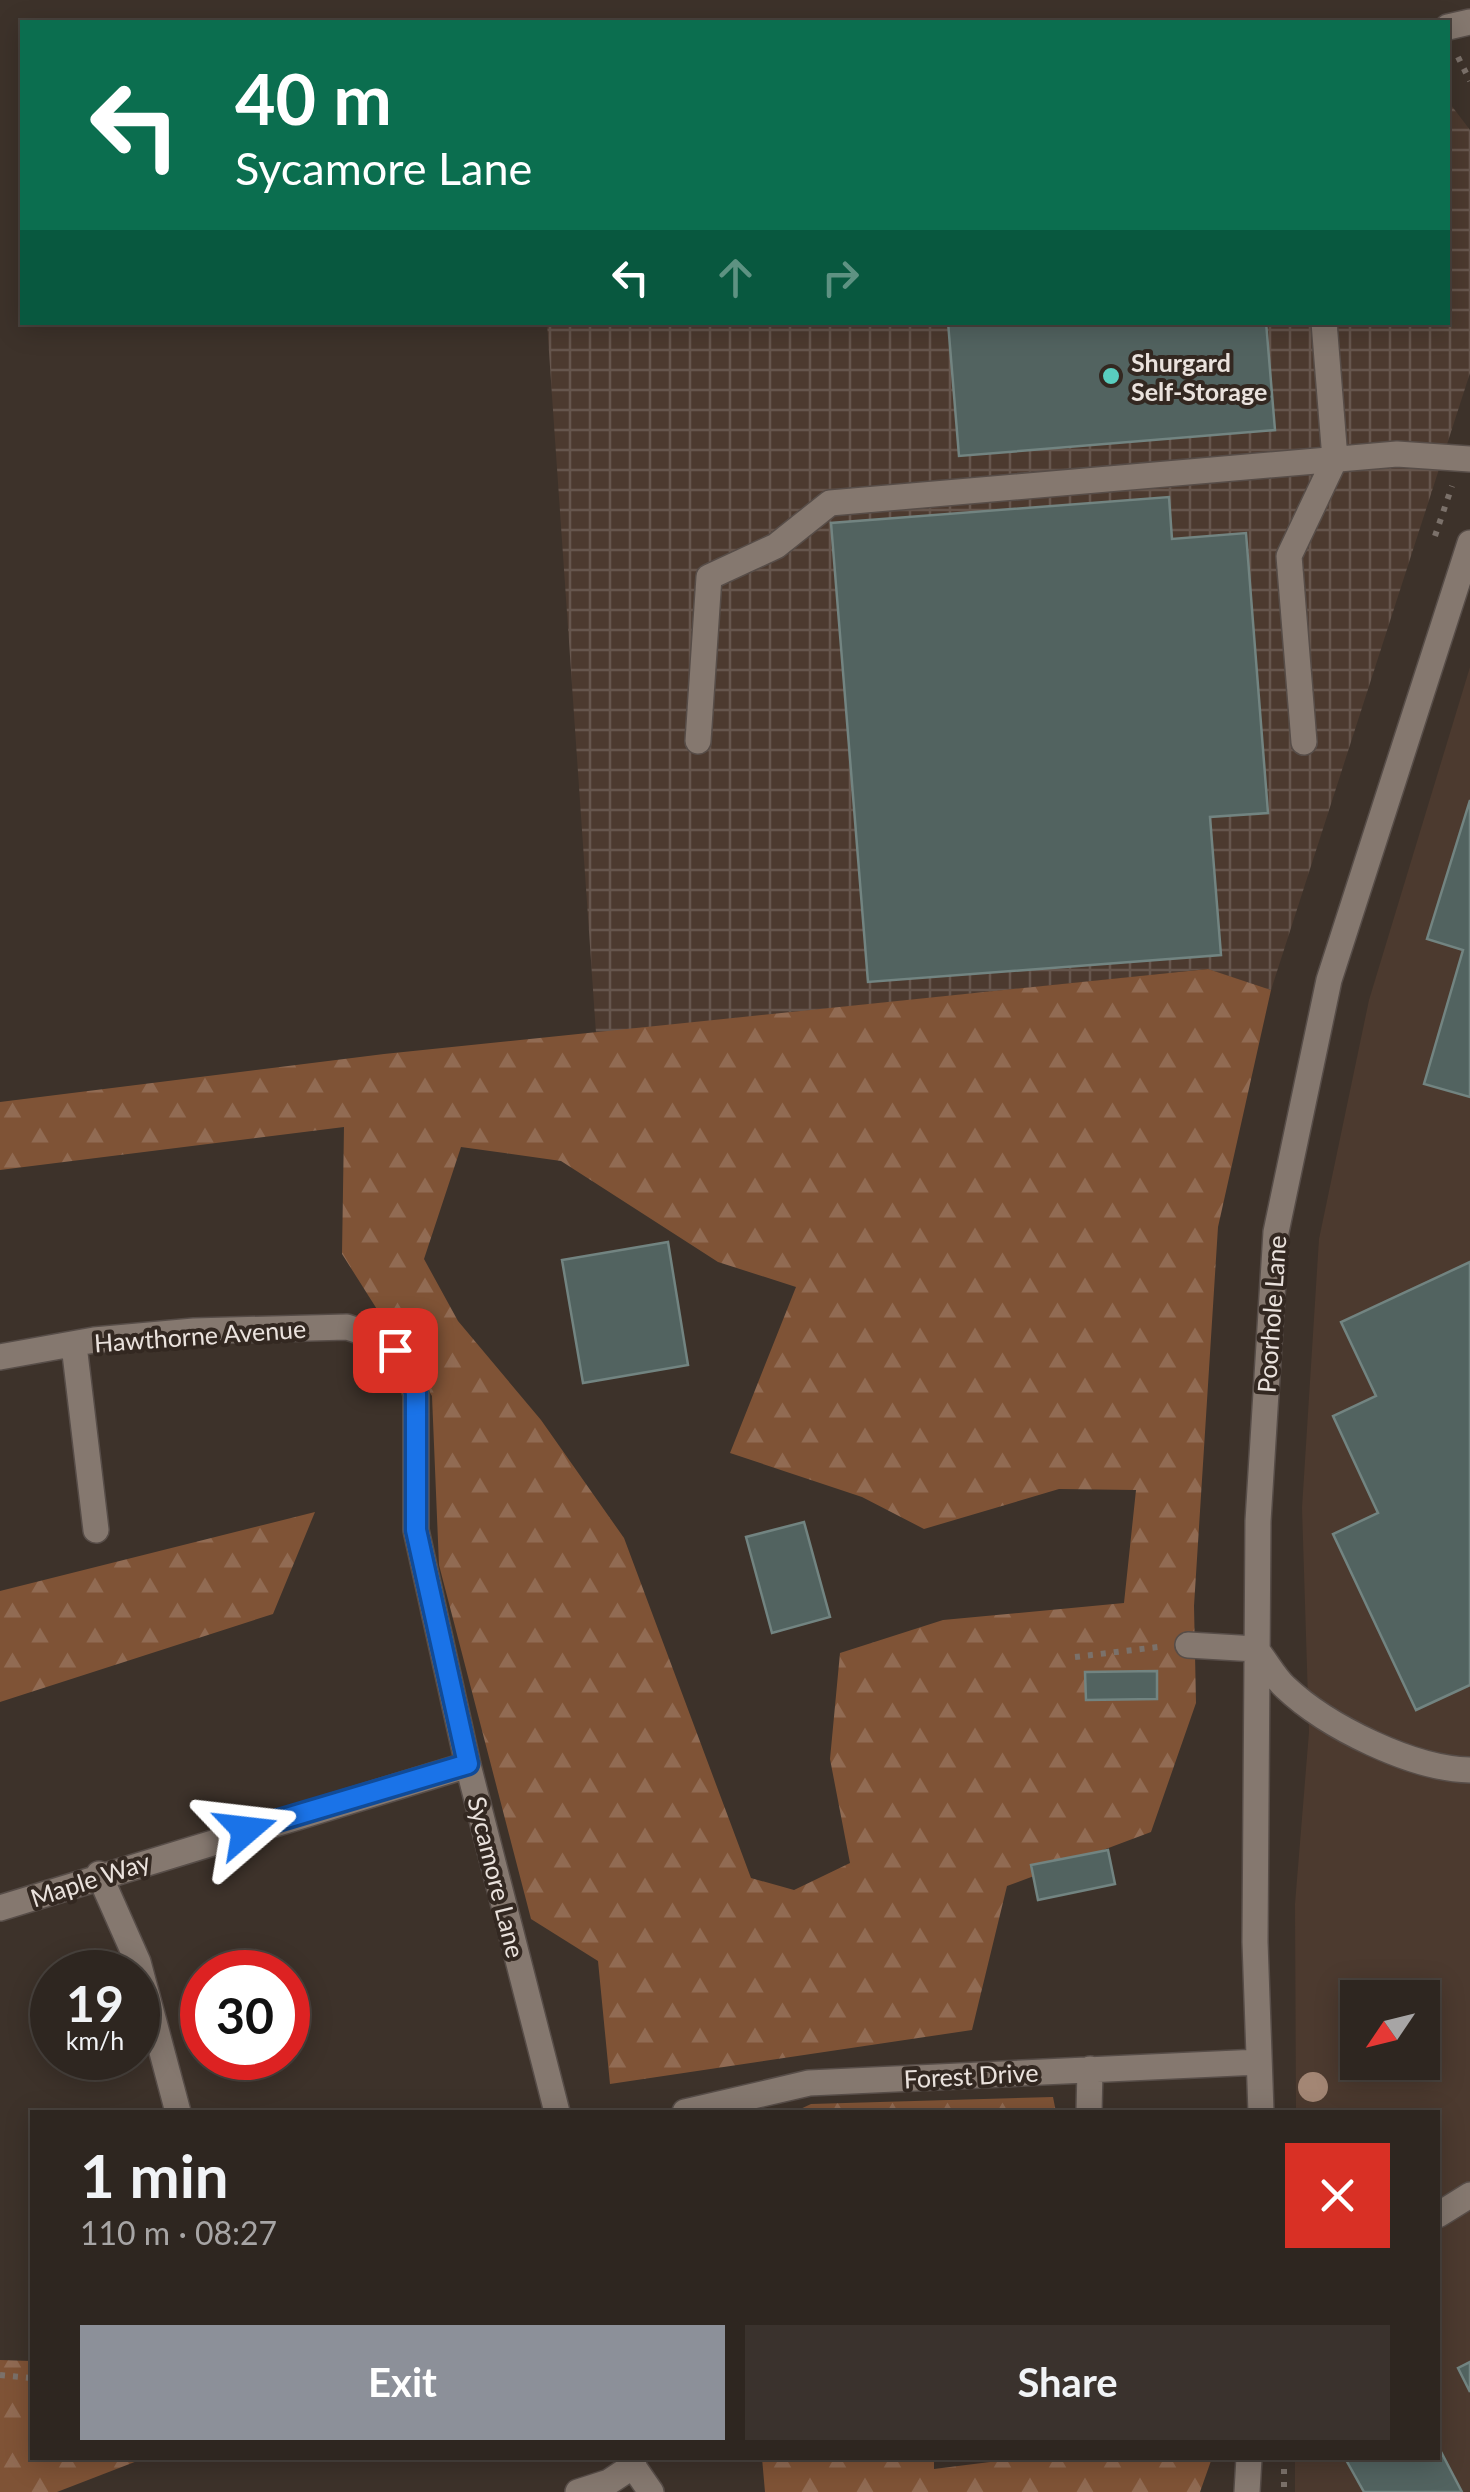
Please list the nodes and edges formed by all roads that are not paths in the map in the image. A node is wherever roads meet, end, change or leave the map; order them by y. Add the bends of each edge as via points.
1 (1324, 325) edge
2 (1335, 459) junction
3 (1470, 459) edge
4 (1470, 543) edge
5 (698, 741) dead end
6 (1304, 742) dead end
7 (74, 1345) junction
8 (395, 1350) joint
9 (0, 1357) edge
10 (96, 1530) dead end
11 (1188, 1645) road end
12 (1256, 1649) junction
13 (468, 1764) junction
14 (1470, 1770) edge
15 (99, 1874) junction
16 (0, 1908) edge
17 (1259, 2062) junction
18 (1090, 2069) junction
19 (177, 2110) edge
20 (557, 2110) edge
21 (694, 2110) edge
22 (1090, 2110) edge
23 (1261, 2110) edge
24 (1470, 2195) edge
25 (1440, 2214) edge
26 (633, 2462) edge
27 (578, 2492) edge
28 (651, 2492) edge

1 - 2 street
2 - 3 street
2 - 5 street via 830,503 776,546 709,577
2 - 6 street via 1289,556
4 - 12 street, Poorhole Lane via 1329,980 1276,1232
7 - 8 street, Hawthorne Avenue via 194,1330 347,1327
7 - 9 street, Hawthorne Avenue
7 - 10 street
8 - 13 street, Sycamore Lane via 416,1394 416,1530
11 - 12 street
12 - 14 street via 1286,1688 1362,1738 1441,1770
12 - 17 street, Poorhole Lane
13 - 15 street, Maple Way
13 - 20 street, Sycamore Lane
15 - 16 street, Maple Way
15 - 19 street via 138,1962
17 - 18 street, Forest Drive
17 - 23 street, Poorhole Lane
18 - 21 street, Forest Drive via 809,2083
18 - 22 street
24 - 25 street
26 - 27 street via 609,2482
26 - 28 street

